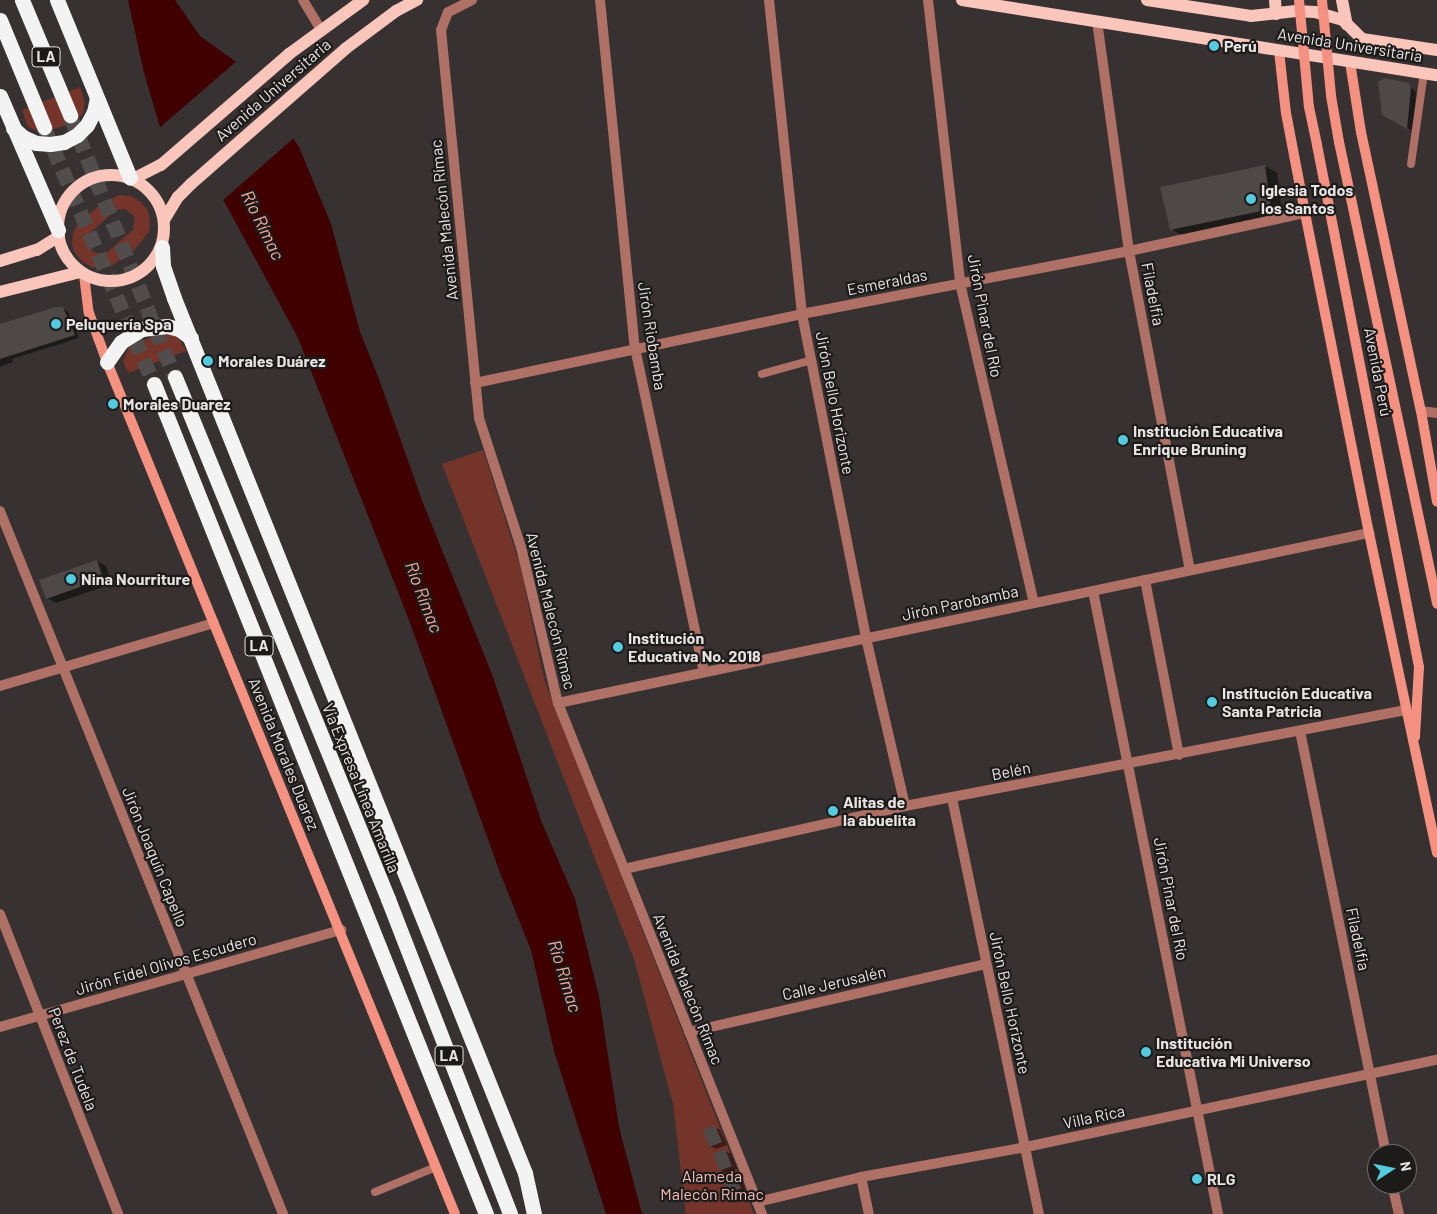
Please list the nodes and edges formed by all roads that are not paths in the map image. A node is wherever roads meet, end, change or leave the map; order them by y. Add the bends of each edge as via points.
1 (22, 0) edge
2 (57, 0) edge
3 (303, 0) edge
4 (363, 0) edge
5 (417, 0) edge
6 (472, 0) edge
7 (600, 0) edge
8 (768, 0) edge
9 (928, 0) edge
10 (962, 0) edge
11 (1147, 0) edge
12 (1275, 0) edge
13 (1299, 0) edge
14 (1322, 0) edge
15 (1342, 0) edge
16 (1276, 14) junction
17 (0, 20) edge
18 (1097, 21) junction
19 (1347, 24) junction
20 (321, 30) junction
21 (1437, 50) edge
22 (1279, 51) junction
23 (1350, 62) junction
24 (1431, 74) edge
25 (0, 96) edge
26 (97, 98) junction
27 (70, 115) tunnel mouth
28 (12, 127) junction
29 (44, 127) tunnel mouth
30 (1411, 164) dead end
31 (131, 178) junction
32 (1305, 213) junction
33 (164, 220) junction
34 (58, 233) junction
35 (162, 247) junction
36 (1129, 251) junction
37 (0, 261) edge
38 (82, 273) junction
39 (960, 283) junction
40 (0, 292) edge
41 (802, 314) junction
42 (191, 338) junction
43 (636, 348) junction
44 (812, 360) junction
45 (107, 362) junction
46 (762, 374) dead end
47 (175, 377) tunnel mouth
48 (475, 383) junction
49 (154, 384) tunnel mouth
50 (1420, 411) junction
51 (1437, 413) edge
52 (1437, 502) edge
53 (0, 511) edge
54 (1369, 533) junction
55 (1190, 570) junction
56 (1145, 580) junction
57 (1093, 590) junction
58 (1034, 603) junction
59 (1437, 604) edge
60 (214, 624) junction
61 (866, 638) junction
62 (62, 668) junction
63 (704, 672) junction
64 (0, 686) edge
65 (558, 703) junction
66 (1406, 710) junction
67 (1300, 731) junction
68 (1414, 750) junction
69 (1179, 754) junction
70 (1128, 764) junction
71 (952, 798) junction
72 (905, 806) junction
73 (1437, 853) edge
74 (624, 869) junction
75 (0, 914) edge
76 (340, 930) junction
77 (985, 964) junction
78 (186, 974) junction
79 (40, 1016) junction
80 (0, 1027) edge
81 (689, 1032) junction
82 (1437, 1060) edge
83 (1370, 1075) junction
84 (1198, 1110) junction
85 (1384, 1144) edge
86 (1026, 1147) junction
87 (436, 1167) junction
88 (861, 1177) junction
89 (375, 1192) dead end
90 (1394, 1194) edge
91 (757, 1202) junction
92 (118, 1214) edge
93 (283, 1214) edge
94 (455, 1214) edge
95 (486, 1214) edge
96 (510, 1214) edge
97 (534, 1214) edge
98 (762, 1214) edge
99 (869, 1214) edge
100 (1040, 1214) edge
101 (1218, 1214) edge
102 (1399, 1214) edge

1 - 27 highway, LA
2 - 26 highway
3 - 20 street
4 - 20 main road, Avenida Universitaria
5 - 33 main road, Avenida Universitaria via 396,11 352,44 191,184 178,197
6 - 48 street, Avenida Malecón Rímac via 448,12 441,30
7 - 43 street, Jirón Riobamba
8 - 41 street, Jirón Bello Horizonte
9 - 39 street, Jirón Pinar del Río
10 - 18 main road, Avenida Universitaria
11 - 16 main road, Avenida Universitaria via 1251,16
12 - 16 main road
13 - 68 main road, Avenida Perú, bridge via 1309,107 1419,667
14 - 59 main road, Avenida Perú, bridge via 1339,142
15 - 19 main road
16 - 19 main road, Avenida Universitaria via 1315,12 1336,17
17 - 29 highway, LA
18 - 22 main road, Avenida Universitaria
18 - 36 street, Filadelfia
19 - 21 main road, Avenida Universitaria via 1362,39
20 - 31 main road, Avenida Universitaria via 169,158 146,174
22 - 23 main road, Avenida Universitaria
22 - 32 main road, Avenida Perú via 1286,113
23 - 24 main road, Avenida Universitaria
23 - 50 main road, Avenida Perú via 1360,132
24 - 30 lane
25 - 28 highway
26 - 28 highway via 88,125 64,142 36,143
26 - 31 highway
28 - 34 highway
31 - 33 main road via 154,196
31 - 34 main road via 104,175 80,185 63,204
32 - 36 street, Esmeraldas
32 - 54 main road, Avenida Perú
33 - 35 main road
34 - 37 main road via 37,250
34 - 38 main road via 66,256
35 - 38 main road via 147,269 123,281 96,280
35 - 42 highway via 163,266
36 - 39 street, Esmeraldas
36 - 55 street, Filadelfia
38 - 40 main road
38 - 45 main road, Avenida Morales Duarez via 88,313
39 - 41 street, Esmeraldas
39 - 58 street, Jirón Pinar del Río
41 - 43 street, Esmeraldas
41 - 44 street, Jirón Bello Horizonte
42 - 45 highway via 179,329 167,326 142,329 121,342
42 - 97 highway via 525,1173
43 - 48 street, Esmeraldas
43 - 63 street, Jirón Riobamba
44 - 46 lane
44 - 61 street, Jirón Bello Horizonte
45 - 60 main road, Avenida Morales Duarez
47 - 96 highway, Vía Expresa Línea Amarilla / LA via 388,899
48 - 65 street, Avenida Malecón Rímac via 479,418 521,547
49 - 95 highway, LA
50 - 51 street
50 - 52 main road, Avenida Perú
53 - 62 street, Jirón Joaquín Capello
54 - 55 street, Jirón Parobamba
54 - 66 main road, Avenida Perú
55 - 56 street, Jirón Parobamba
56 - 57 street, Jirón Parobamba
56 - 69 street
57 - 58 street, Jirón Parobamba
57 - 70 street, Jirón Pinar del Río
58 - 61 street, Jirón Parobamba
60 - 62 street
60 - 76 main road, Avenida Morales Duarez
61 - 63 street, Jirón Parobamba
61 - 72 street, Jirón Bello Horizonte
62 - 64 street
62 - 78 street, Jirón Joaquín Capello
63 - 65 street, Jirón Parobamba
65 - 74 street, Avenida Malecón Rímac
66 - 67 street, Belén
66 - 68 main road, Avenida Perú
67 - 69 street, Belén
67 - 83 street, Filadelfia
68 - 73 main road, Avenida Perú
69 - 70 street, Belén
70 - 71 street, Belén
70 - 84 street, Jirón Pinar del Río
71 - 72 street, Belén
71 - 77 street, Jirón Bello Horizonte
72 - 74 street, Belén
74 - 81 street, Avenida Malecón Rímac
75 - 79 street, Perez de Tudela
76 - 78 street, Jirón Fidel Olivos Escudero
76 - 87 main road, Avenida Morales Duarez
77 - 81 street, Calle Jerusalén
77 - 86 street, Jirón Bello Horizonte
78 - 79 street, Jirón Fidel Olivos Escudero
78 - 93 street, Jirón Joaquín Capello
79 - 80 street, Jirón Fidel Olivos Escudero
79 - 92 street, Perez de Tudela
81 - 91 street, Avenida Malecón Rímac
82 - 83 street, Villa Rica
83 - 84 street, Villa Rica
83 - 85 street, Filadelfia
84 - 86 street, Villa Rica
84 - 101 street, Jirón Pinar del Río
86 - 88 street, Villa Rica
86 - 100 street, Jirón Bello Horizonte
87 - 89 lane
87 - 94 main road, Avenida Morales Duarez
88 - 91 street, Villa Rica
88 - 99 street
90 - 102 street
91 - 98 street, Avenida Malecón Rímac

